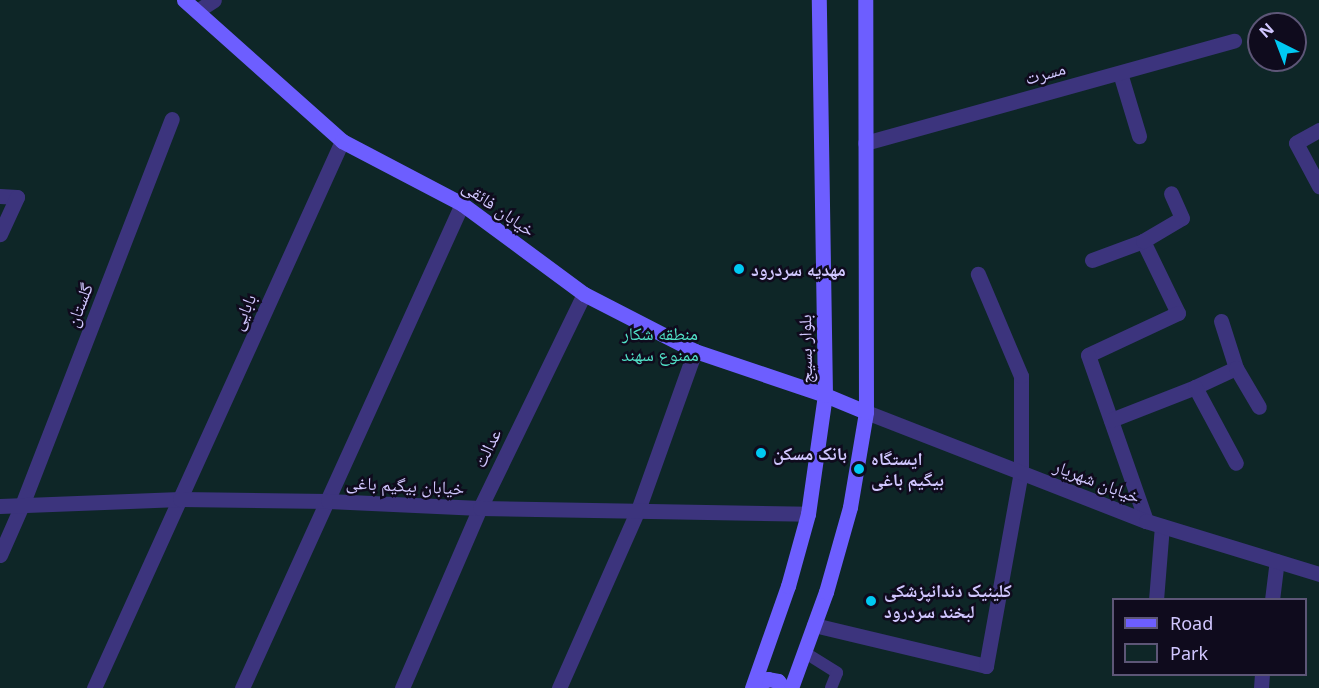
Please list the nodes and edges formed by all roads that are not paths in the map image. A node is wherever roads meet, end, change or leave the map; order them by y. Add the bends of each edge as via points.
1 (184, 0) edge
2 (214, 0) edge
3 (819, 0) edge
4 (866, 0) edge
5 (197, 11) junction
6 (1234, 41) dead end
7 (1120, 73) junction
8 (172, 119) dead end
9 (1319, 130) edge
10 (1139, 136) dead end
11 (342, 141) junction
12 (865, 143) junction
13 (1319, 186) edge
14 (1171, 193) dead end
15 (0, 196) edge
16 (462, 204) junction
17 (0, 234) edge
18 (1143, 241) junction
19 (1092, 260) dead end
20 (978, 274) dead end
21 (584, 294) junction
22 (1221, 321) dead end
23 (695, 351) junction
24 (1236, 368) junction
25 (1195, 387) junction
26 (825, 395) junction
27 (1259, 406) dead end
28 (866, 412) junction
29 (1111, 420) junction
30 (1236, 463) dead end
31 (1021, 472) junction
32 (180, 499) junction
33 (328, 501) junction
34 (22, 505) junction
35 (0, 506) edge
36 (480, 508) junction
37 (638, 510) junction
38 (808, 514) junction
39 (1146, 521) junction
40 (1162, 526) junction
41 (0, 555) edge
42 (1276, 561) junction
43 (1319, 574) edge
44 (1156, 598) edge
45 (1272, 598) edge
46 (814, 625) junction
47 (804, 652) junction
48 (789, 686) edge
49 (753, 687) edge
50 (94, 688) edge
51 (242, 688) edge
52 (402, 688) edge
53 (559, 688) edge
54 (831, 688) edge

1 - 5 main road, خیابان فائقی
2 - 5 street
3 - 26 main road, بلوار بسیج
4 - 12 main road
5 - 11 main road, خیابان فائقی
6 - 7 street, مسرت
7 - 10 street
7 - 12 street, مسرت
8 - 34 street, گلستان
9 - 13 street via 1296,143
11 - 16 main road, خیابان فائقی
11 - 32 street, بابایی
12 - 28 main road
14 - 18 street via 1182,218
15 - 17 street via 17,197
16 - 21 main road, خیابان فائقی
16 - 33 street
18 - 19 street
18 - 29 street via 1178,313 1088,355
20 - 31 street via 1021,376
21 - 23 main road, خیابان فائقی
21 - 36 street, عدالت
22 - 24 street
23 - 26 main road, خیابان فائقی
23 - 37 street
24 - 25 street
24 - 27 street
25 - 29 street
25 - 30 street
26 - 28 main road, خیابان فائقی
26 - 38 main road, بلوار بسیج
28 - 31 street, خیابان شهریار
28 - 46 main road via 850,507
29 - 39 street
31 - 39 street, خیابان شهریار
31 - 46 street via 986,666
32 - 33 street, خیابان بیگیم باغی
32 - 34 street, خیابان بیگیم باغی
32 - 50 street, بابایی
33 - 36 street, خیابان بیگیم باغی
33 - 51 street
34 - 35 street, خیابان بیگیم باغی
34 - 41 street, گلستان
36 - 37 street, خیابان بیگیم باغی
36 - 52 street, عدالت
37 - 38 street, خیابان بیگیم باغی
37 - 53 street
38 - 49 main road, بلوار بسیج
39 - 40 street, خیابان شهریار
40 - 42 street, خیابان شهریار
40 - 44 street
42 - 43 street, خیابان شهریار
42 - 45 street
46 - 47 main road
47 - 48 main road
47 - 54 lane via 837,673
48 - 49 main road via 768,679

